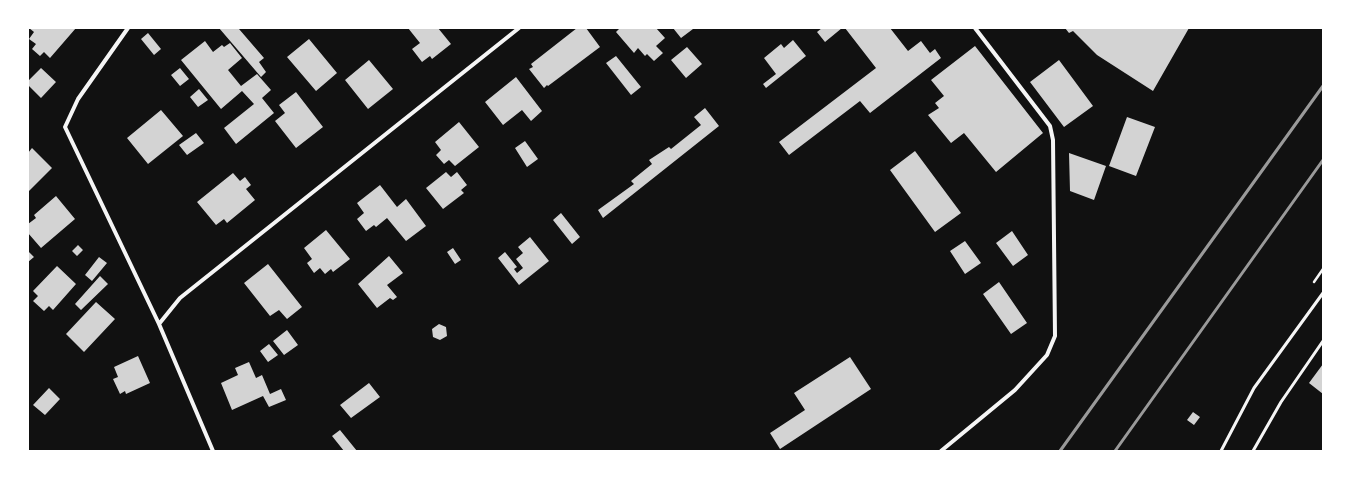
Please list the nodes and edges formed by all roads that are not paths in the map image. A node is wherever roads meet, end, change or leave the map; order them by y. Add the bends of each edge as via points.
1 (128, 28) edge
2 (519, 28) edge
3 (975, 28) edge
4 (1323, 292) edge
5 (159, 324) junction
6 (1323, 341) edge
7 (213, 451) edge
8 (941, 451) edge
9 (1221, 451) edge
10 (1253, 451) edge

1 - 5 street via 78,99 65,127
2 - 5 street via 180,298
3 - 8 street via 1050,126 1054,140 1055,336 1047,355 1015,390
4 - 9 lane via 1254,388
5 - 7 street
6 - 10 lane via 1281,402

